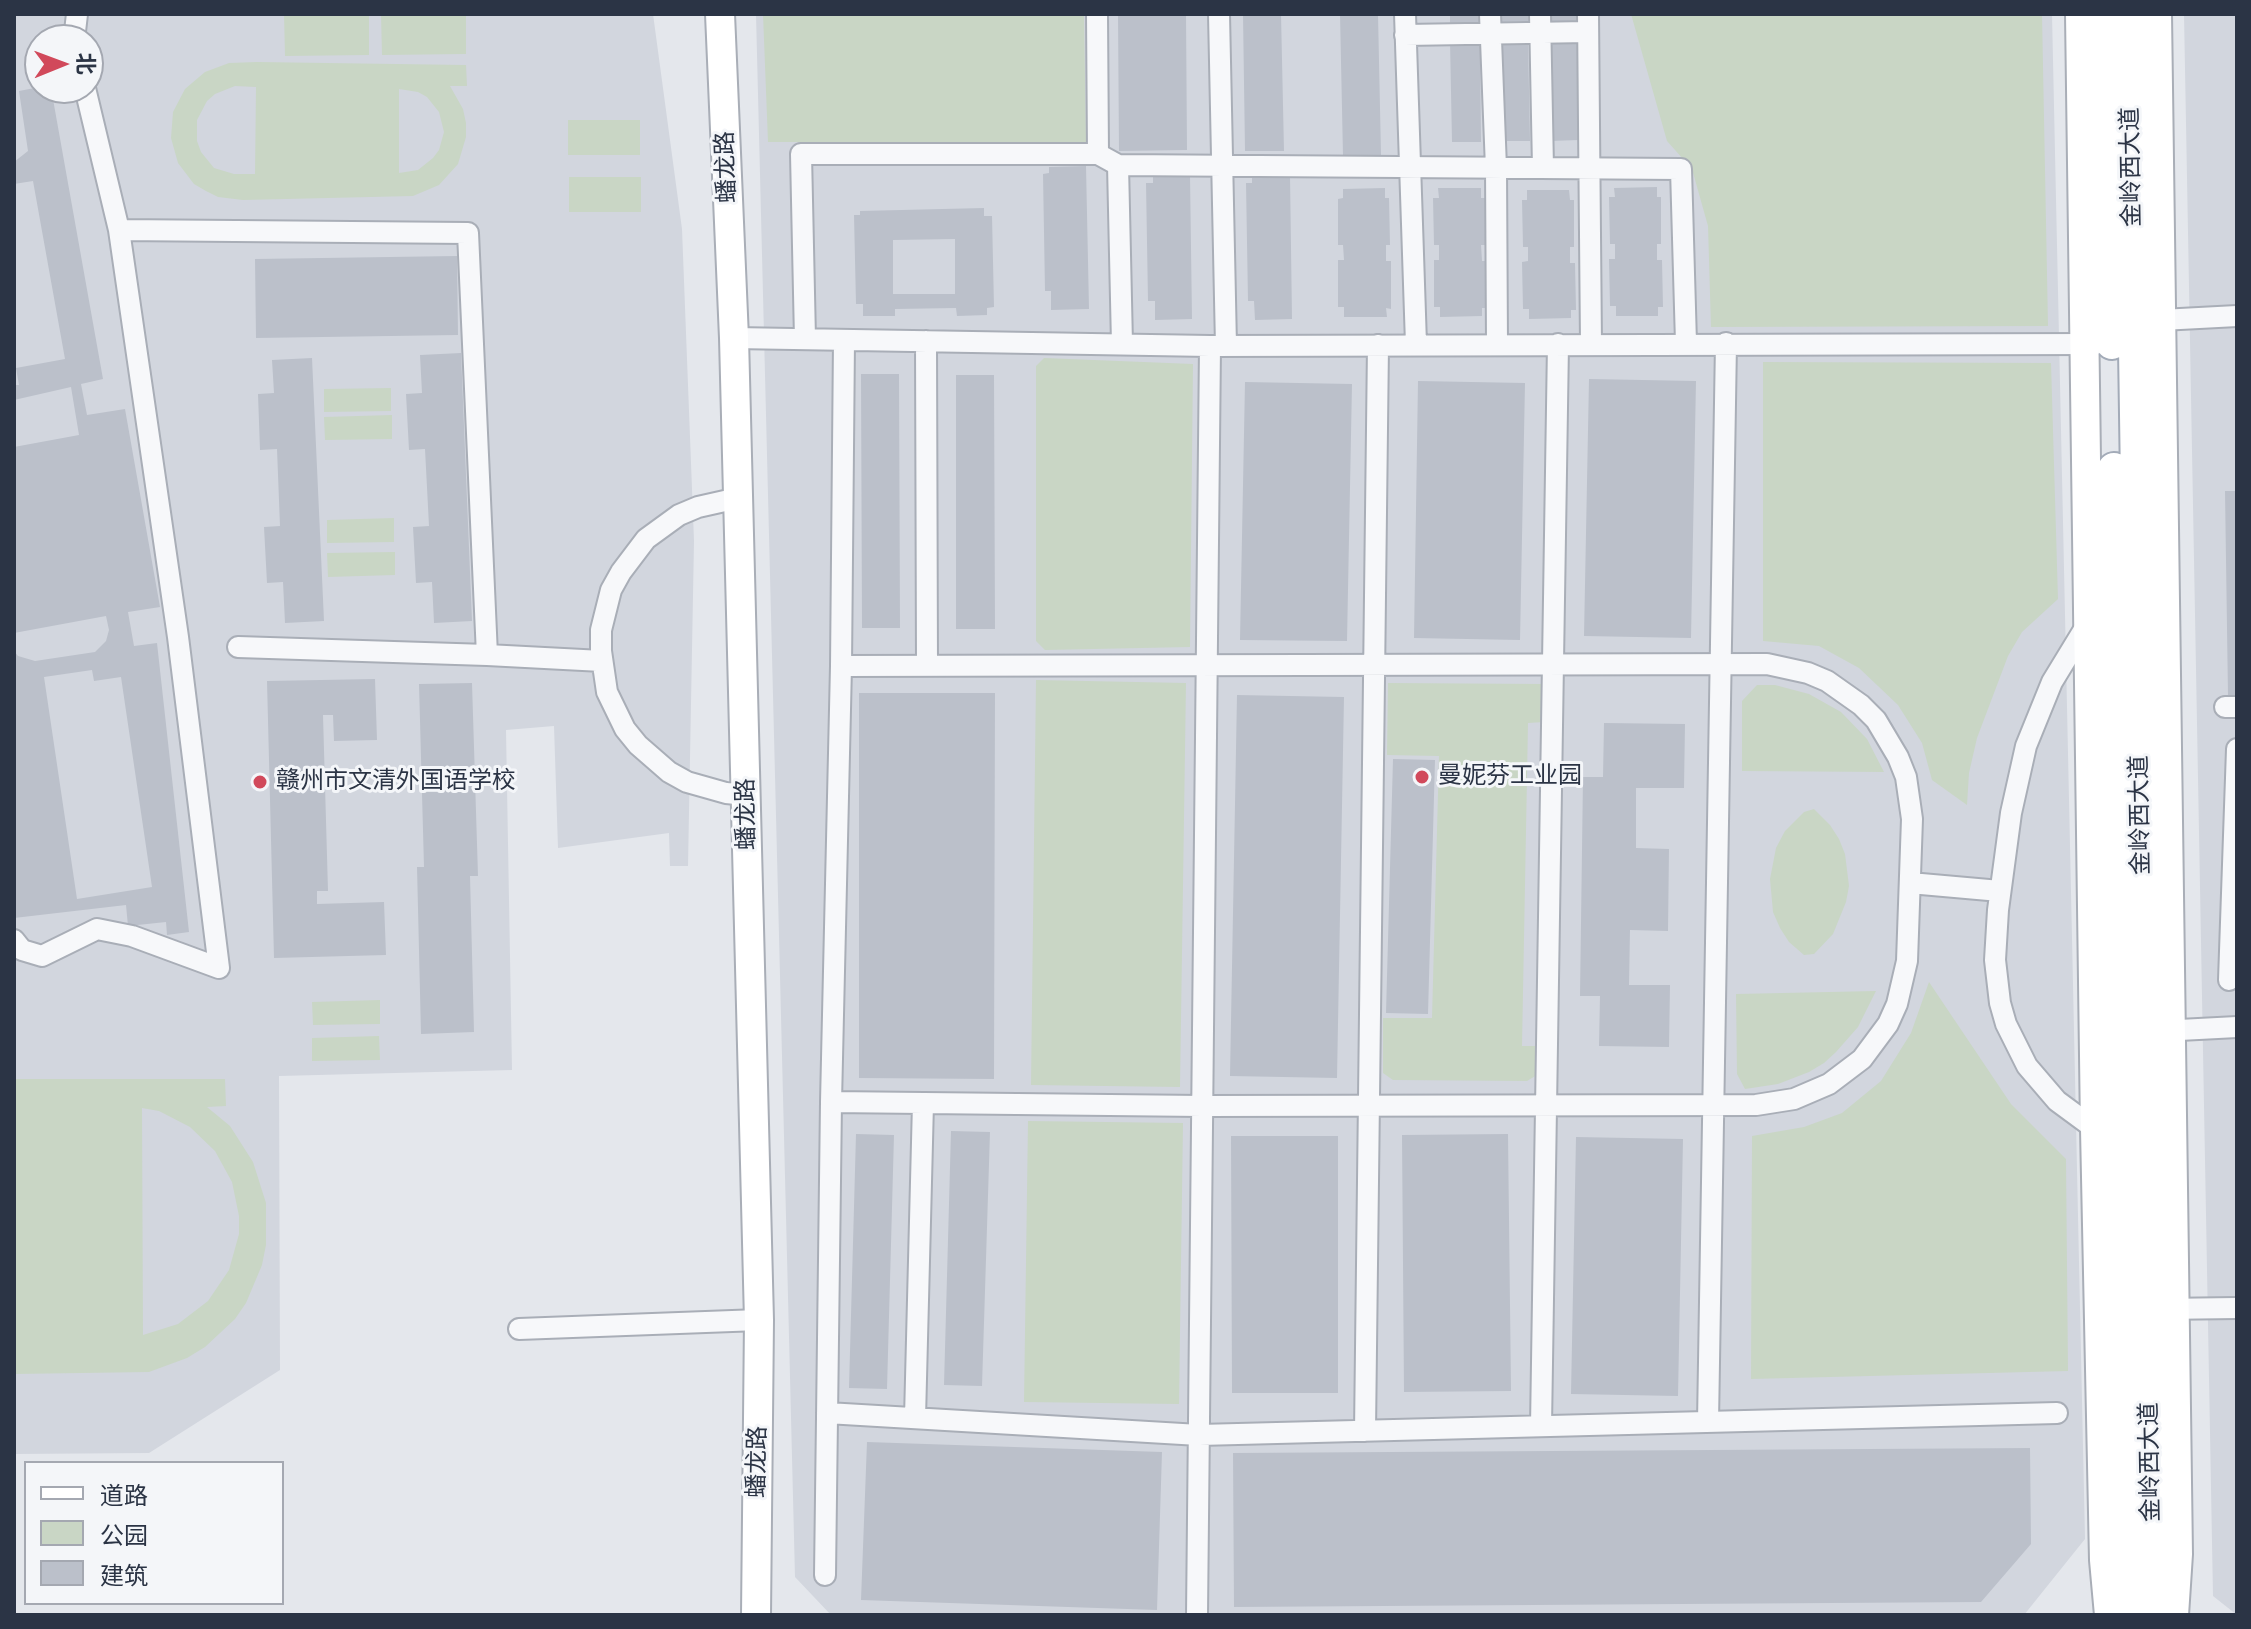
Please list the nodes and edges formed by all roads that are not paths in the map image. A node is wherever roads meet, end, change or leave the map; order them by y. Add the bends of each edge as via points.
1 (720, 14) edge
2 (1097, 14) edge
3 (1219, 14) edge
4 (2080, 14) edge
5 (2106, 14) edge
6 (2130, 14) edge
7 (2157, 14) edge
8 (1540, 23) edge
9 (1588, 23) edge
10 (1405, 24) edge
11 (1490, 24) edge
12 (89, 104) edge
13 (1098, 154) junction
14 (1118, 165) junction
15 (1222, 166) junction
16 (1410, 167) junction
17 (1496, 168) junction
18 (1543, 168) junction
19 (1589, 169) junction
20 (119, 230) junction
21 (2237, 316) edge
22 (2161, 320) junction
23 (734, 338) junction
24 (805, 339) junction
25 (844, 340) junction
26 (926, 341) junction
27 (1686, 343) junction
28 (1726, 343) junction
29 (1122, 344) junction
30 (1416, 344) junction
31 (1497, 344) junction
32 (1558, 344) junction
33 (1591, 344) junction
34 (2098, 344) junction
35 (1378, 345) junction
36 (1218, 346) junction
37 (738, 498) junction
38 (2088, 623) junction
39 (238, 647) dead end
40 (487, 655) junction
41 (602, 661) junction
42 (1375, 664) junction
43 (1553, 664) junction
44 (1720, 664) junction
45 (1207, 665) junction
46 (841, 666) junction
47 (927, 666) junction
48 (2237, 749) edge
49 (747, 795) junction
50 (1910, 883) junction
51 (2000, 891) junction
52 (14, 940) edge
53 (2229, 980) dead end
54 (2237, 1027) edge
55 (2158, 1031) junction
56 (831, 1102) junction
57 (923, 1103) junction
58 (1369, 1105) junction
59 (1546, 1105) junction
60 (1713, 1105) junction
61 (1202, 1106) junction
62 (2095, 1129) junction
63 (2237, 1308) edge
64 (2161, 1309) junction
65 (759, 1320) junction
66 (519, 1329) dead end
67 (827, 1413) junction
68 (2057, 1413) dead end
69 (915, 1418) junction
70 (1708, 1422) junction
71 (1541, 1426) junction
72 (1365, 1431) junction
73 (1199, 1435) junction
74 (2128, 1569) junction
75 (825, 1575) dead end
76 (2162, 1609) edge
77 (756, 1615) edge
78 (1197, 1615) edge
79 (2109, 1615) edge
80 (2128, 1615) edge

1 - 23 street, 蟠龙路
2 - 13 street
3 - 15 street
4 - 34 street
5 - 34 main road, 金岭西大道
6 - 55 main road, 金岭西大道
7 - 22 street
8 - 9 street
8 - 11 street
8 - 18 street
9 - 19 street
10 - 11 street
10 - 16 street
11 - 17 street
12 - 20 street
13 - 14 street
13 - 24 street via 801,154
14 - 15 street
14 - 29 street
15 - 16 street
15 - 36 street
16 - 17 street
16 - 30 street
17 - 18 street
17 - 31 street
18 - 19 street
19 - 27 street via 1681,169
19 - 33 street
20 - 40 street via 468,233
20 - 52 street via 219,968 97,929 42,956 22,950
21 - 22 street
22 - 55 street
23 - 24 street
23 - 37 street, 蟠龙路
24 - 25 street
25 - 26 street
25 - 46 street
26 - 29 street
26 - 47 street
27 - 28 street
27 - 33 street
28 - 34 street
28 - 44 street
29 - 36 street
30 - 31 street
30 - 35 street
31 - 32 street
32 - 33 street
32 - 43 street
34 - 38 street
34 - 74 main road, 金岭西大道
35 - 36 street
35 - 42 street
36 - 45 street
37 - 41 street via 679,515 632,555 605,610
37 - 49 street, 蟠龙路
38 - 51 street via 2052,682 2026,746
38 - 62 street
39 - 40 street
40 - 41 street
41 - 49 street via 615,711 652,759 697,785
42 - 43 street
42 - 45 street
42 - 58 street
43 - 44 street
43 - 59 street
44 - 50 street via 1767,664 1808,673 1845,692 1876,720 1906,777 1912,819
44 - 60 street
45 - 47 street
45 - 61 street
46 - 47 street
46 - 56 street
48 - 53 street
49 - 65 street, 蟠龙路
50 - 51 street
50 - 60 street via 1904,983 1888,1024 1862,1059 1829,1084 1794,1099
51 - 62 street via 1995,960 2006,1024 2041,1085
54 - 55 street
55 - 64 main road, 金岭西大道
56 - 57 street
56 - 67 street
57 - 61 street
57 - 69 street
58 - 59 street
58 - 61 street
58 - 72 street
59 - 60 street
59 - 71 street
60 - 70 street
61 - 73 street
62 - 79 street
63 - 64 street
64 - 76 main road, 金岭西大道
65 - 66 street
65 - 77 street, 蟠龙路
67 - 69 street
67 - 75 street
68 - 70 street
69 - 73 street
70 - 71 street
71 - 72 street
72 - 73 street
73 - 78 street
74 - 79 main road
74 - 80 main road, 金岭西大道

